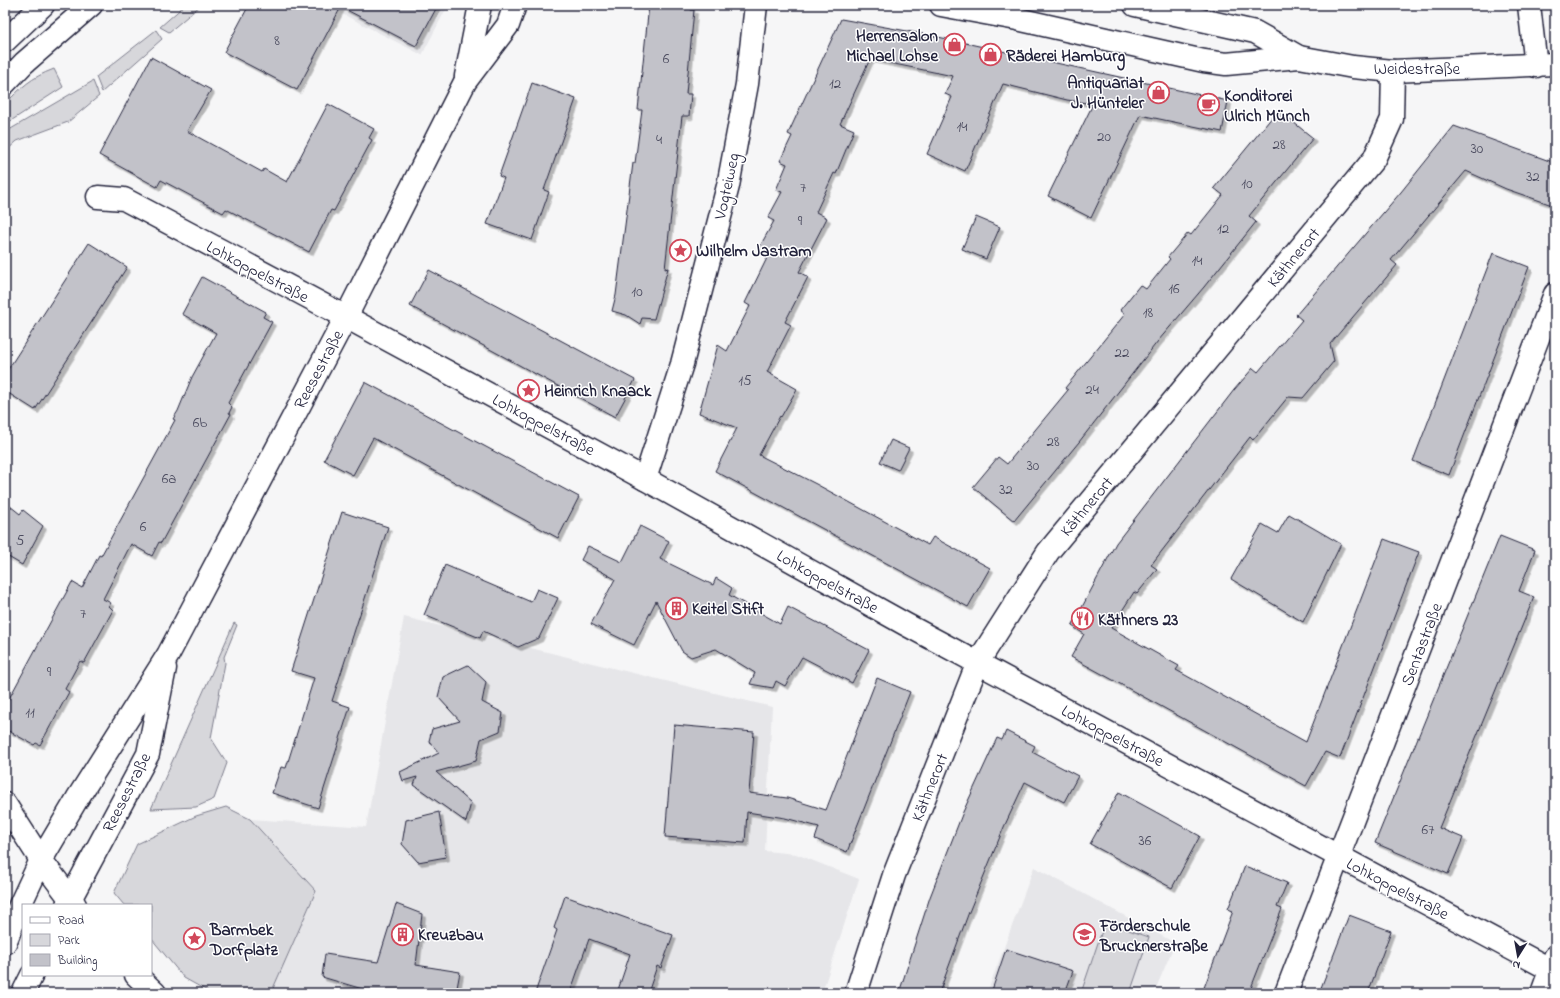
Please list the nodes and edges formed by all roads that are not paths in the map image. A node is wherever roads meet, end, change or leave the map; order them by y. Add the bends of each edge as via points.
1 (43, 5) edge
2 (92, 5) edge
3 (480, 5) edge
4 (515, 5) edge
5 (756, 5) edge
6 (941, 5) edge
7 (1135, 5) edge
8 (1529, 5) edge
9 (5, 41) edge
10 (1299, 57) junction
11 (1545, 65) edge
12 (1392, 71) junction
13 (465, 82) junction
14 (5, 83) edge
15 (98, 197) dead end
16 (1555, 294) edge
17 (346, 317) junction
18 (645, 479) junction
19 (168, 655) junction
20 (978, 662) junction
21 (5, 804) edge
22 (1340, 856) junction
23 (41, 860) junction
24 (71, 903) edge
25 (5, 943) edge
26 (1553, 966) edge
27 (32, 976) edge
28 (137, 976) edge
29 (23, 993) edge
30 (155, 993) edge
31 (856, 993) edge
32 (1286, 993) edge
33 (1542, 993) edge

1 - 9 street
2 - 14 street via 24,63
3 - 13 street, Reesestraße
4 - 13 street, Reesestraße via 508,25
5 - 18 street, Vogteiweg via 747,84 728,186 682,364
6 - 10 street, Weidestraße via 1017,19 1204,61 1226,64
7 - 10 street, Weidestraße via 1255,32
8 - 11 street, Weidestraße
10 - 12 street, Weidestraße via 1353,68
11 - 12 street, Weidestraße
12 - 20 street, Käthnerort via 1392,119 1374,159 1048,552
13 - 17 street, Reesestraße
15 - 17 street, Lohkoppelstraße via 124,199
16 - 22 street, Sentastraße
17 - 18 street, Lohkoppelstraße
17 - 19 street, Reesestraße
18 - 20 street, Lohkoppelstraße
19 - 23 street, Reesestraße
19 - 24 street, Reesestraße via 148,754
20 - 22 street, Lohkoppelstraße
20 - 31 street, Käthnerort via 894,875
21 - 23 street
22 - 26 street, Lohkoppelstraße
22 - 32 street, Sentastraße
23 - 24 street
23 - 25 street, Reesestraße
26 - 33 street
27 - 29 street
28 - 30 street

